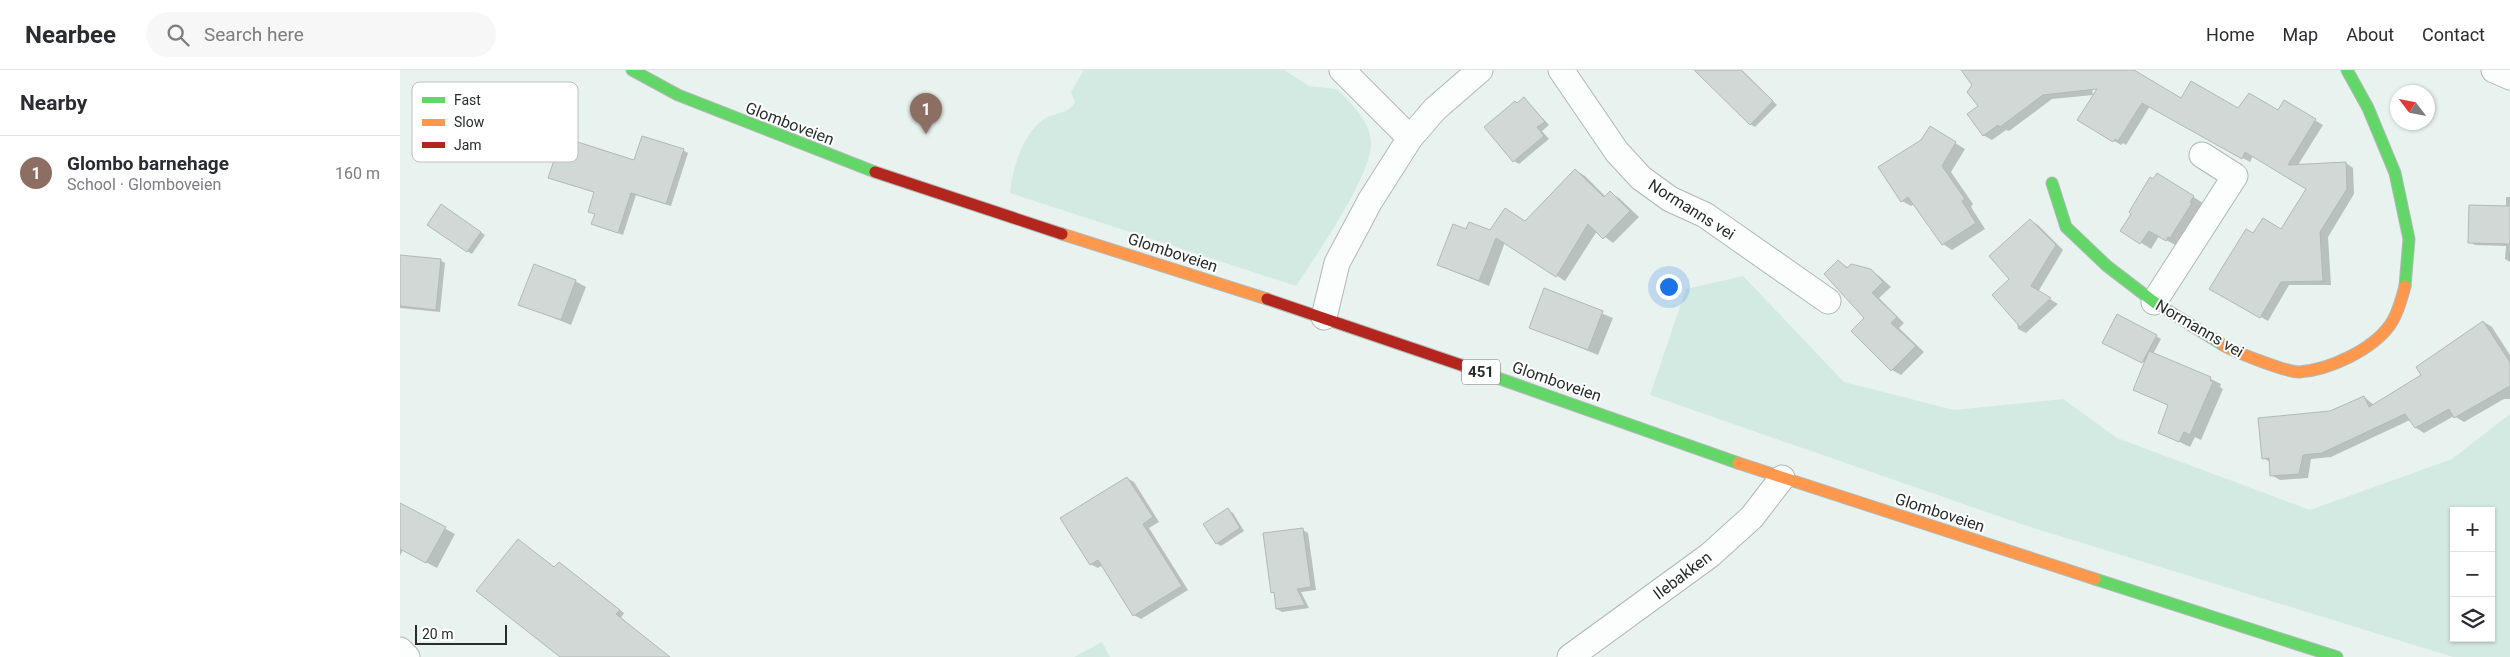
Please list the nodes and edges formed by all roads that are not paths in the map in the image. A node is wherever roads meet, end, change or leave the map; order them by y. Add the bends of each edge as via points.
1 (632, 70) edge
2 (1342, 70) edge
3 (1480, 70) edge
4 (1561, 70) edge
5 (2347, 70) edge
6 (2494, 70) edge
7 (2510, 76) edge
8 (1410, 138) junction
9 (2202, 155) dead end
10 (2052, 183) dead end
11 (1828, 301) dead end
12 (2154, 302) junction
13 (1324, 316) junction
14 (1782, 478) junction
15 (400, 650) edge
16 (407, 657) edge
17 (1570, 657) edge
18 (2337, 657) edge

1 - 13 main road, Glomboveien / 451 via 678,95 843,162
2 - 8 street
3 - 8 street via 1434,109
4 - 11 street, Normanns vei via 1617,152 1641,178 1670,199 1705,215
5 - 12 main road, Normanns vei via 2368,108 2395,173 2409,240 2405,287 2390,325 2366,348 2336,363 2298,372 2235,352
6 - 7 street
8 - 13 street via 1370,201 1337,263
9 - 12 street via 2236,176
10 - 12 main road, Normanns vei via 2066,227 2107,266
13 - 14 main road, Glomboveien / 451
14 - 17 street, Ilebakken via 1752,517 1710,555
14 - 18 main road, Glomboveien / 451
15 - 16 street

